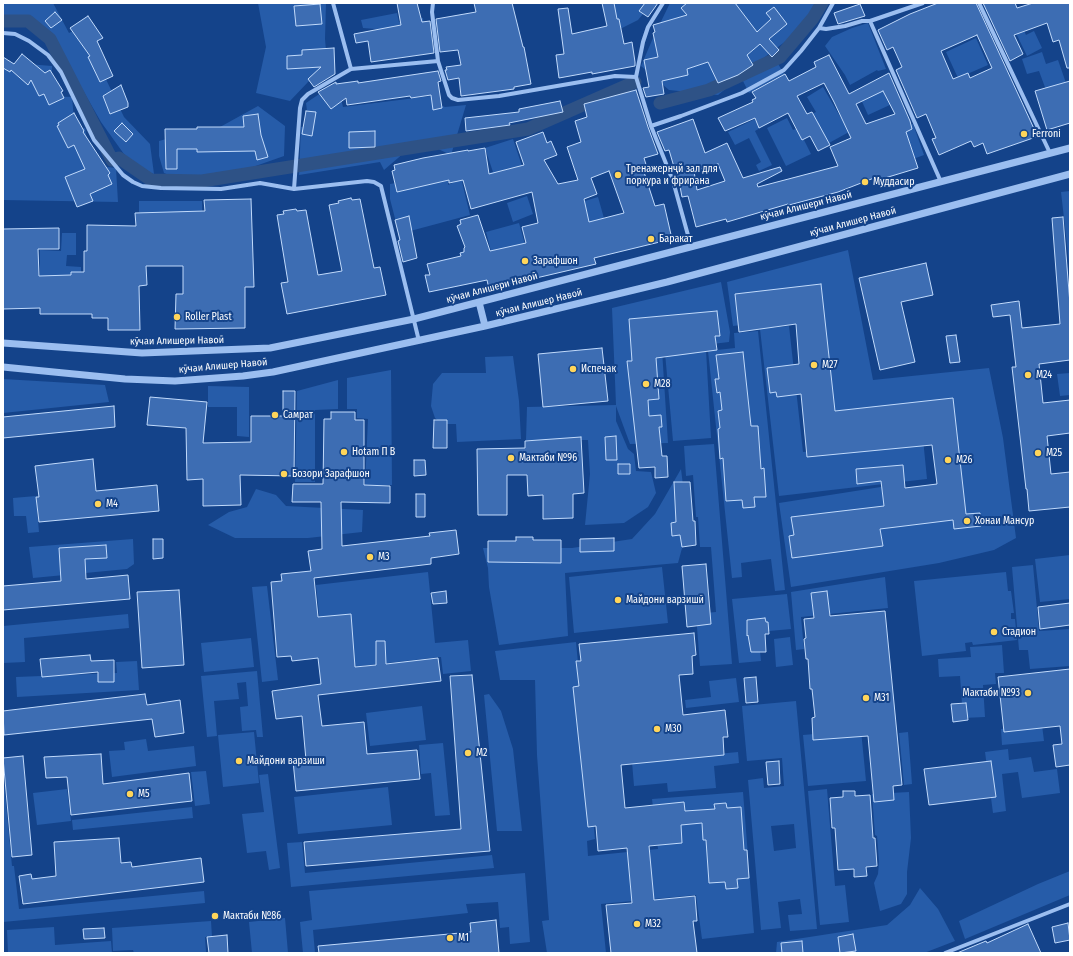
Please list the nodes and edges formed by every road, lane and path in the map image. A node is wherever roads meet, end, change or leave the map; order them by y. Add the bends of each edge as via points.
1 (333, 3) edge
2 (433, 3) edge
3 (663, 3) edge
4 (833, 3) edge
5 (923, 3) edge
6 (979, 3) edge
7 (870, 21) junction
8 (819, 28) junction
9 (3, 34) edge
10 (438, 61) junction
11 (351, 69) junction
12 (636, 77) junction
13 (651, 126) junction
14 (1070, 148) edge
15 (1050, 153) junction
16 (1070, 174) edge
17 (941, 182) junction
18 (294, 189) junction
19 (691, 246) junction
20 (479, 302) junction
21 (414, 319) junction
22 (485, 326) junction
23 (419, 341) junction
24 (3, 343) edge
25 (3, 367) edge
26 (1070, 904) edge
27 (945, 953) edge

1 - 11 street
2 - 10 street
3 - 12 street via 648,27
4 - 8 street
5 - 7 street
6 - 15 street
7 - 8 street
7 - 17 street
8 - 13 street via 784,70 742,93
9 - 18 street via 15,34 48,55 61,72 94,140 123,175 133,182 142,186 161,188 221,189 260,183
10 - 11 street
10 - 12 street via 449,95 458,100 499,96 615,76
11 - 18 street via 302,100
12 - 13 street
13 - 19 street via 673,181
14 - 15 street, кӯчаи Алишери Навоӣ
15 - 17 street, кӯчаи Алишери Навоӣ
16 - 22 street, кӯчаи Алишер Навоӣ via 667,282
17 - 19 street, кӯчаи Алишери Навоӣ
18 - 21 street via 367,181 381,186
19 - 20 street, кӯчаи Алишери Навоӣ
20 - 21 street, кӯчаи Алишери Навоӣ
20 - 22 street
21 - 23 street
21 - 24 street, кӯчаи Алишери Навоӣ via 270,348 142,354
22 - 23 street, кӯчаи Алишер Навоӣ
23 - 25 street, кӯчаи Алишер Навоӣ via 272,372 176,381 125,380
26 - 27 street

